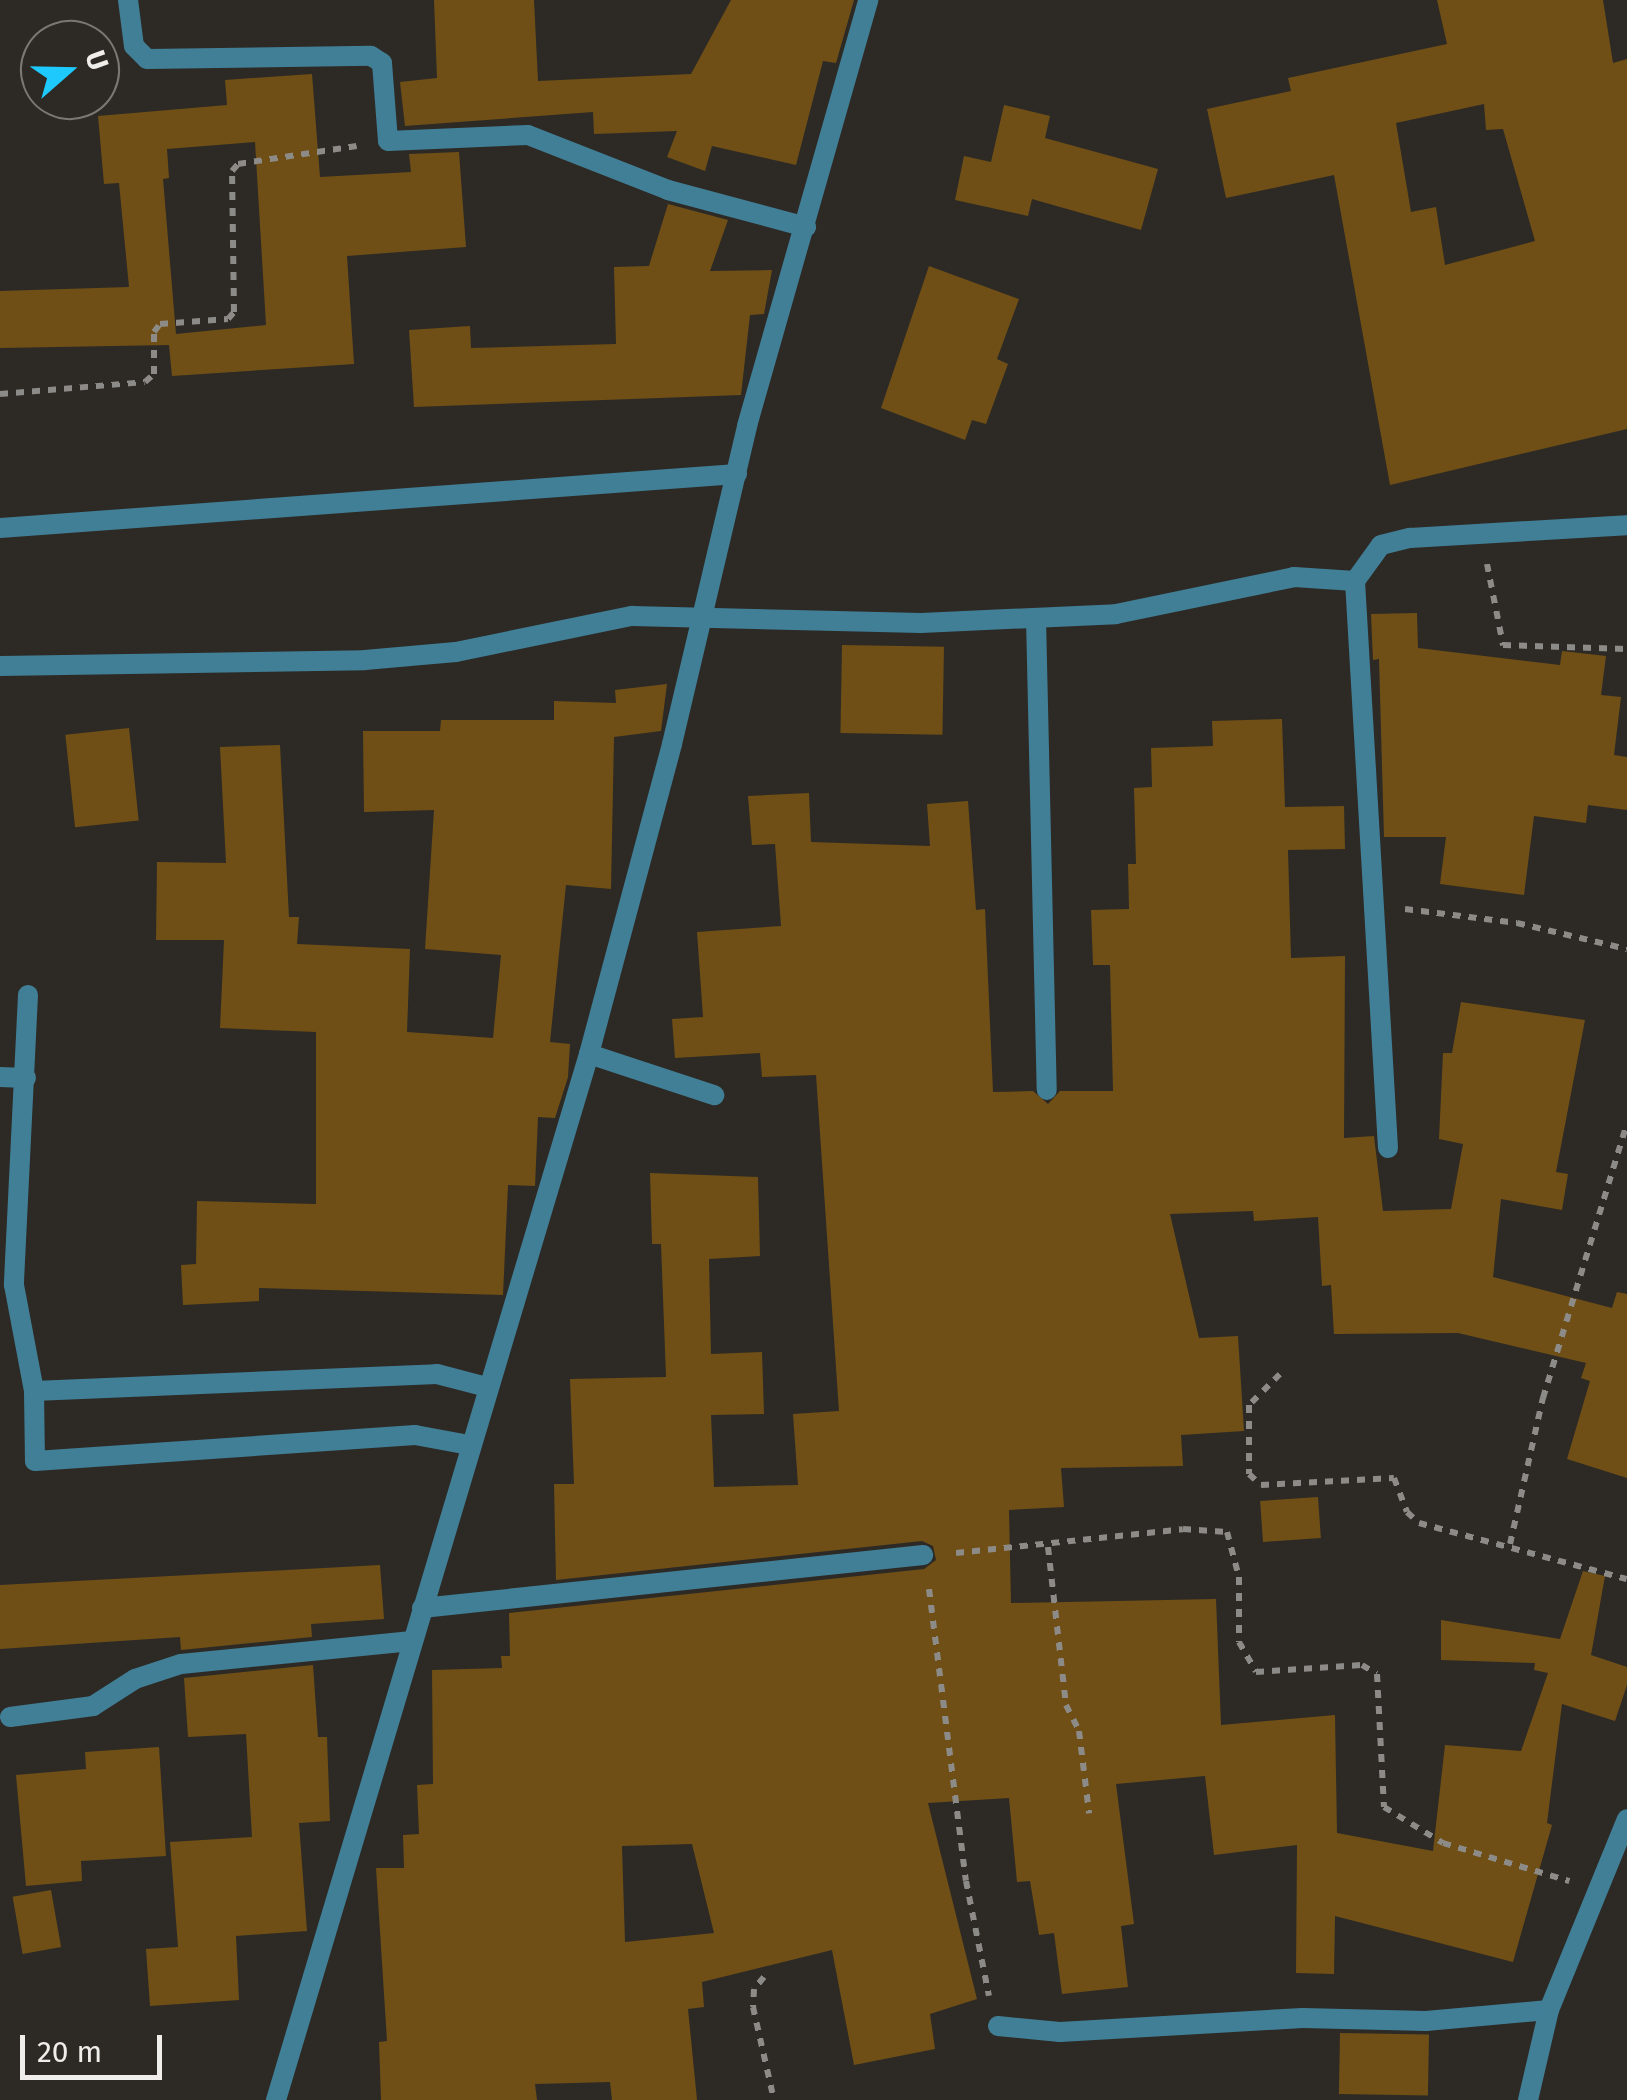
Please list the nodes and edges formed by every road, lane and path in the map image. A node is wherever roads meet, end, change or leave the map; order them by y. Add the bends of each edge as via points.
1 (128, 0) edge
2 (868, 0) edge
3 (388, 141) junction
4 (806, 227) junction
5 (0, 394) edge
6 (737, 474) junction
7 (1627, 525) edge
8 (0, 528) edge
9 (1484, 531) junction
10 (1355, 580) junction
11 (701, 613) junction
12 (1036, 618) junction
13 (1627, 650) edge
14 (0, 666) edge
15 (1374, 905) junction
16 (1627, 948) edge
17 (28, 994) dead end
18 (589, 1054) junction
19 (0, 1077) edge
20 (26, 1078) junction
21 (1047, 1090) dead end
22 (714, 1095) dead end
23 (1627, 1123) edge
24 (1388, 1148) dead end
25 (7, 1285) edge
26 (1280, 1374) dead end
27 (487, 1386) junction
28 (34, 1391) junction
29 (469, 1445) junction
30 (1510, 1544) junction
31 (1048, 1547) junction
32 (923, 1555) junction
33 (1627, 1579) edge
34 (422, 1608) junction
35 (412, 1641) junction
36 (10, 1716) dead end
37 (1089, 1813) dead end
38 (1627, 1819) edge
39 (1598, 1889) junction
40 (764, 1978) dead end
41 (1550, 2010) junction
42 (998, 2026) joint
43 (276, 2100) edge
44 (774, 2100) edge
45 (1528, 2100) edge

1 - 3 street via 134,46 147,59 371,56 382,63
2 - 4 street
3 - 4 street via 528,135 668,190
3 - 5 path via 238,164 232,171 234,312 228,319 160,324 154,332 154,374 145,382
4 - 6 street
6 - 8 street
6 - 11 street
7 - 9 street
9 - 10 street via 1381,545
9 - 13 path via 1496,635 1503,645
10 - 12 street via 1294,578 1116,614
10 - 15 street
11 - 12 street via 921,623
11 - 14 street via 632,616 456,652 365,660
11 - 18 street
12 - 21 street
15 - 16 path via 1517,924
15 - 24 street
17 - 20 street
18 - 22 street
18 - 27 street
19 - 20 street
20 - 25 street
23 - 30 path via 1543,1398
25 - 28 street
26 - 30 path via 1249,1405 1249,1474 1261,1485 1394,1478 1407,1512 1420,1523
27 - 28 street via 437,1374
27 - 29 street
28 - 29 street via 36,1461 414,1435
29 - 34 street
30 - 33 path
31 - 32 path
31 - 37 path via 1066,1706 1080,1731
31 - 39 path via 1183,1529 1226,1532 1239,1577 1239,1642 1256,1672 1362,1665 1378,1674 1384,1807 1397,1820 1442,1843
32 - 34 street
32 - 42 path via 966,1882
34 - 35 street
35 - 36 street via 181,1664 135,1679 93,1706
35 - 43 street
38 - 39 street
39 - 41 street
40 - 44 path via 754,1989 753,2007
41 - 42 street via 1426,2021 1303,2018 1060,2032
41 - 45 street

